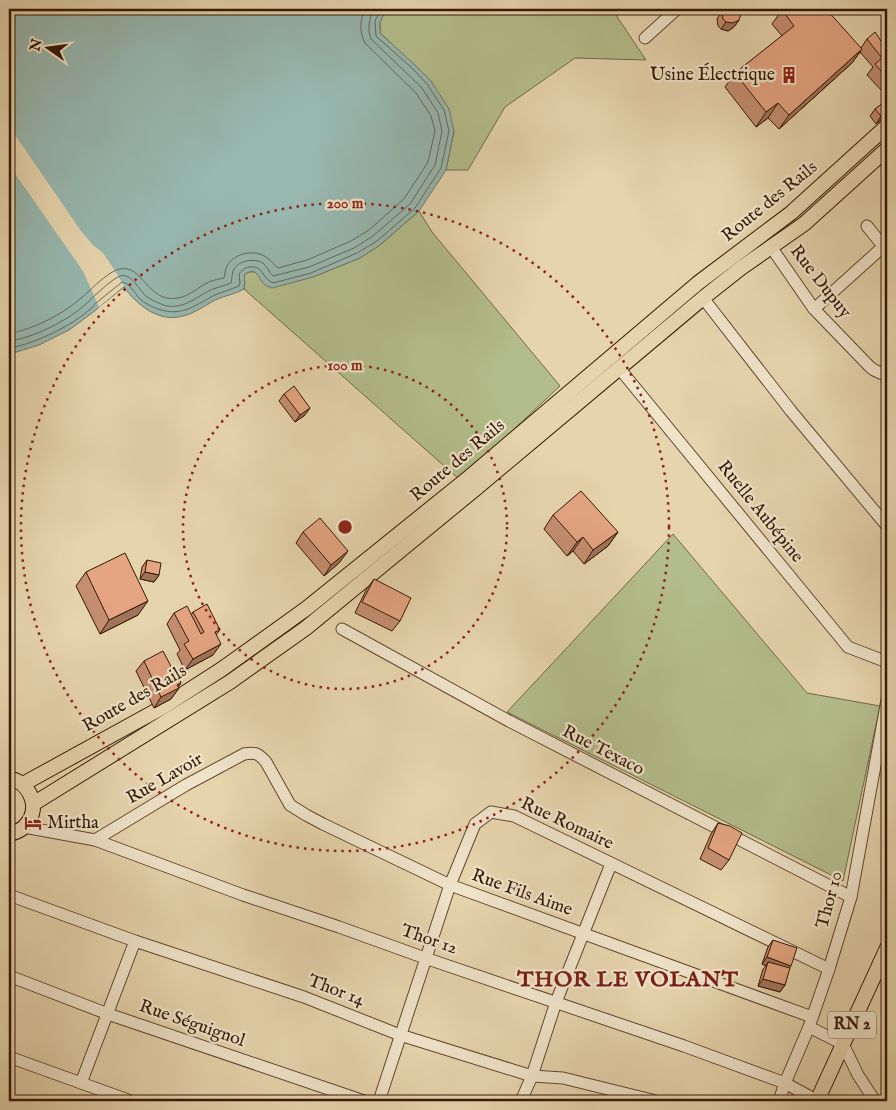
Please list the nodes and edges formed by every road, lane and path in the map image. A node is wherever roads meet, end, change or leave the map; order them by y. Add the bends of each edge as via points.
1 (677, 9) edge
2 (645, 38) dead end
3 (887, 126) edge
4 (887, 149) edge
5 (867, 226) dead end
6 (886, 246) edge
7 (771, 247) junction
8 (703, 298) junction
9 (814, 309) junction
10 (619, 368) junction
11 (887, 376) edge
12 (887, 526) edge
13 (342, 629) dead end
14 (887, 662) edge
15 (887, 700) edge
16 (254, 752) joint
17 (9, 778) edge
18 (23, 784) junction
19 (33, 804) junction
20 (24, 827) junction
21 (9, 834) edge
22 (95, 840) junction
23 (611, 864) junction
24 (450, 885) junction
25 (9, 895) edge
26 (851, 897) junction
27 (583, 934) junction
28 (135, 940) junction
29 (887, 948) edge
30 (425, 958) junction
31 (829, 969) junction
32 (9, 976) edge
33 (556, 1002) junction
34 (108, 1014) junction
35 (810, 1022) junction
36 (400, 1035) junction
37 (843, 1044) junction
38 (9, 1057) edge
39 (532, 1076) junction
40 (81, 1083) junction
41 (785, 1084) junction
42 (131, 1101) edge
43 (364, 1101) edge
44 (379, 1101) edge
45 (522, 1101) edge
46 (656, 1101) edge
47 (779, 1101) edge
48 (818, 1101) edge
49 (876, 1101) edge

1 - 2 street
3 - 18 main road, Route des Rails via 791,213 698,283 467,479 307,608 163,707
4 - 7 main road, Route des Rails via 804,224
5 - 6 street
6 - 9 street
7 - 8 main road, Route des Rails
7 - 9 street, Rue Dupuy
8 - 10 main road, Route des Rails
8 - 12 street
9 - 11 street, Rue Dupuy via 874,370
10 - 14 street, Ruelle Aubépine via 848,647
10 - 19 main road, Route des Rails via 306,628 230,682
13 - 26 street, Rue Texaco via 508,721
15 - 26 street, Thor 10
16 - 22 street, Rue Lavoir via 244,754 186,785
16 - 24 street, Rue Fils Aime via 266,762 290,805 314,820
17 - 18 main road
18 - 19 main road via 32,796
19 - 20 main road via 30,820
20 - 21 main road
20 - 22 street, Thor 12
22 - 30 street, Thor 12
23 - 24 street, Rue Romaire via 514,816 491,812 475,824
23 - 27 street
23 - 31 street, Rue Romaire
24 - 27 street, Rue Fils Aime
24 - 30 street, Rue Romaire
25 - 28 street, Thor 14
26 - 31 street, Thor 10
27 - 33 street
27 - 35 street, Rue Fils Aime
28 - 34 street
28 - 36 street, Thor 14 via 304,997
29 - 37 main road, RN 2
30 - 33 street, Thor 12
30 - 36 street, Rue Romaire
31 - 35 street, Thor 10
32 - 34 street, Rue Séguignol
33 - 39 street
33 - 41 street, Thor 12
34 - 40 street
34 - 43 street, Rue Séguignol
35 - 37 street, Rue Fils Aime
35 - 41 street, Thor 10
36 - 39 street, Thor 14
36 - 44 street, Rue Romaire
37 - 48 main road, RN 2
37 - 49 street via 858,1075
38 - 40 street
39 - 45 street
39 - 46 street, Thor 14 via 563,1078
40 - 42 street
41 - 47 street, Thor 10
41 - 48 street, Thor 12

